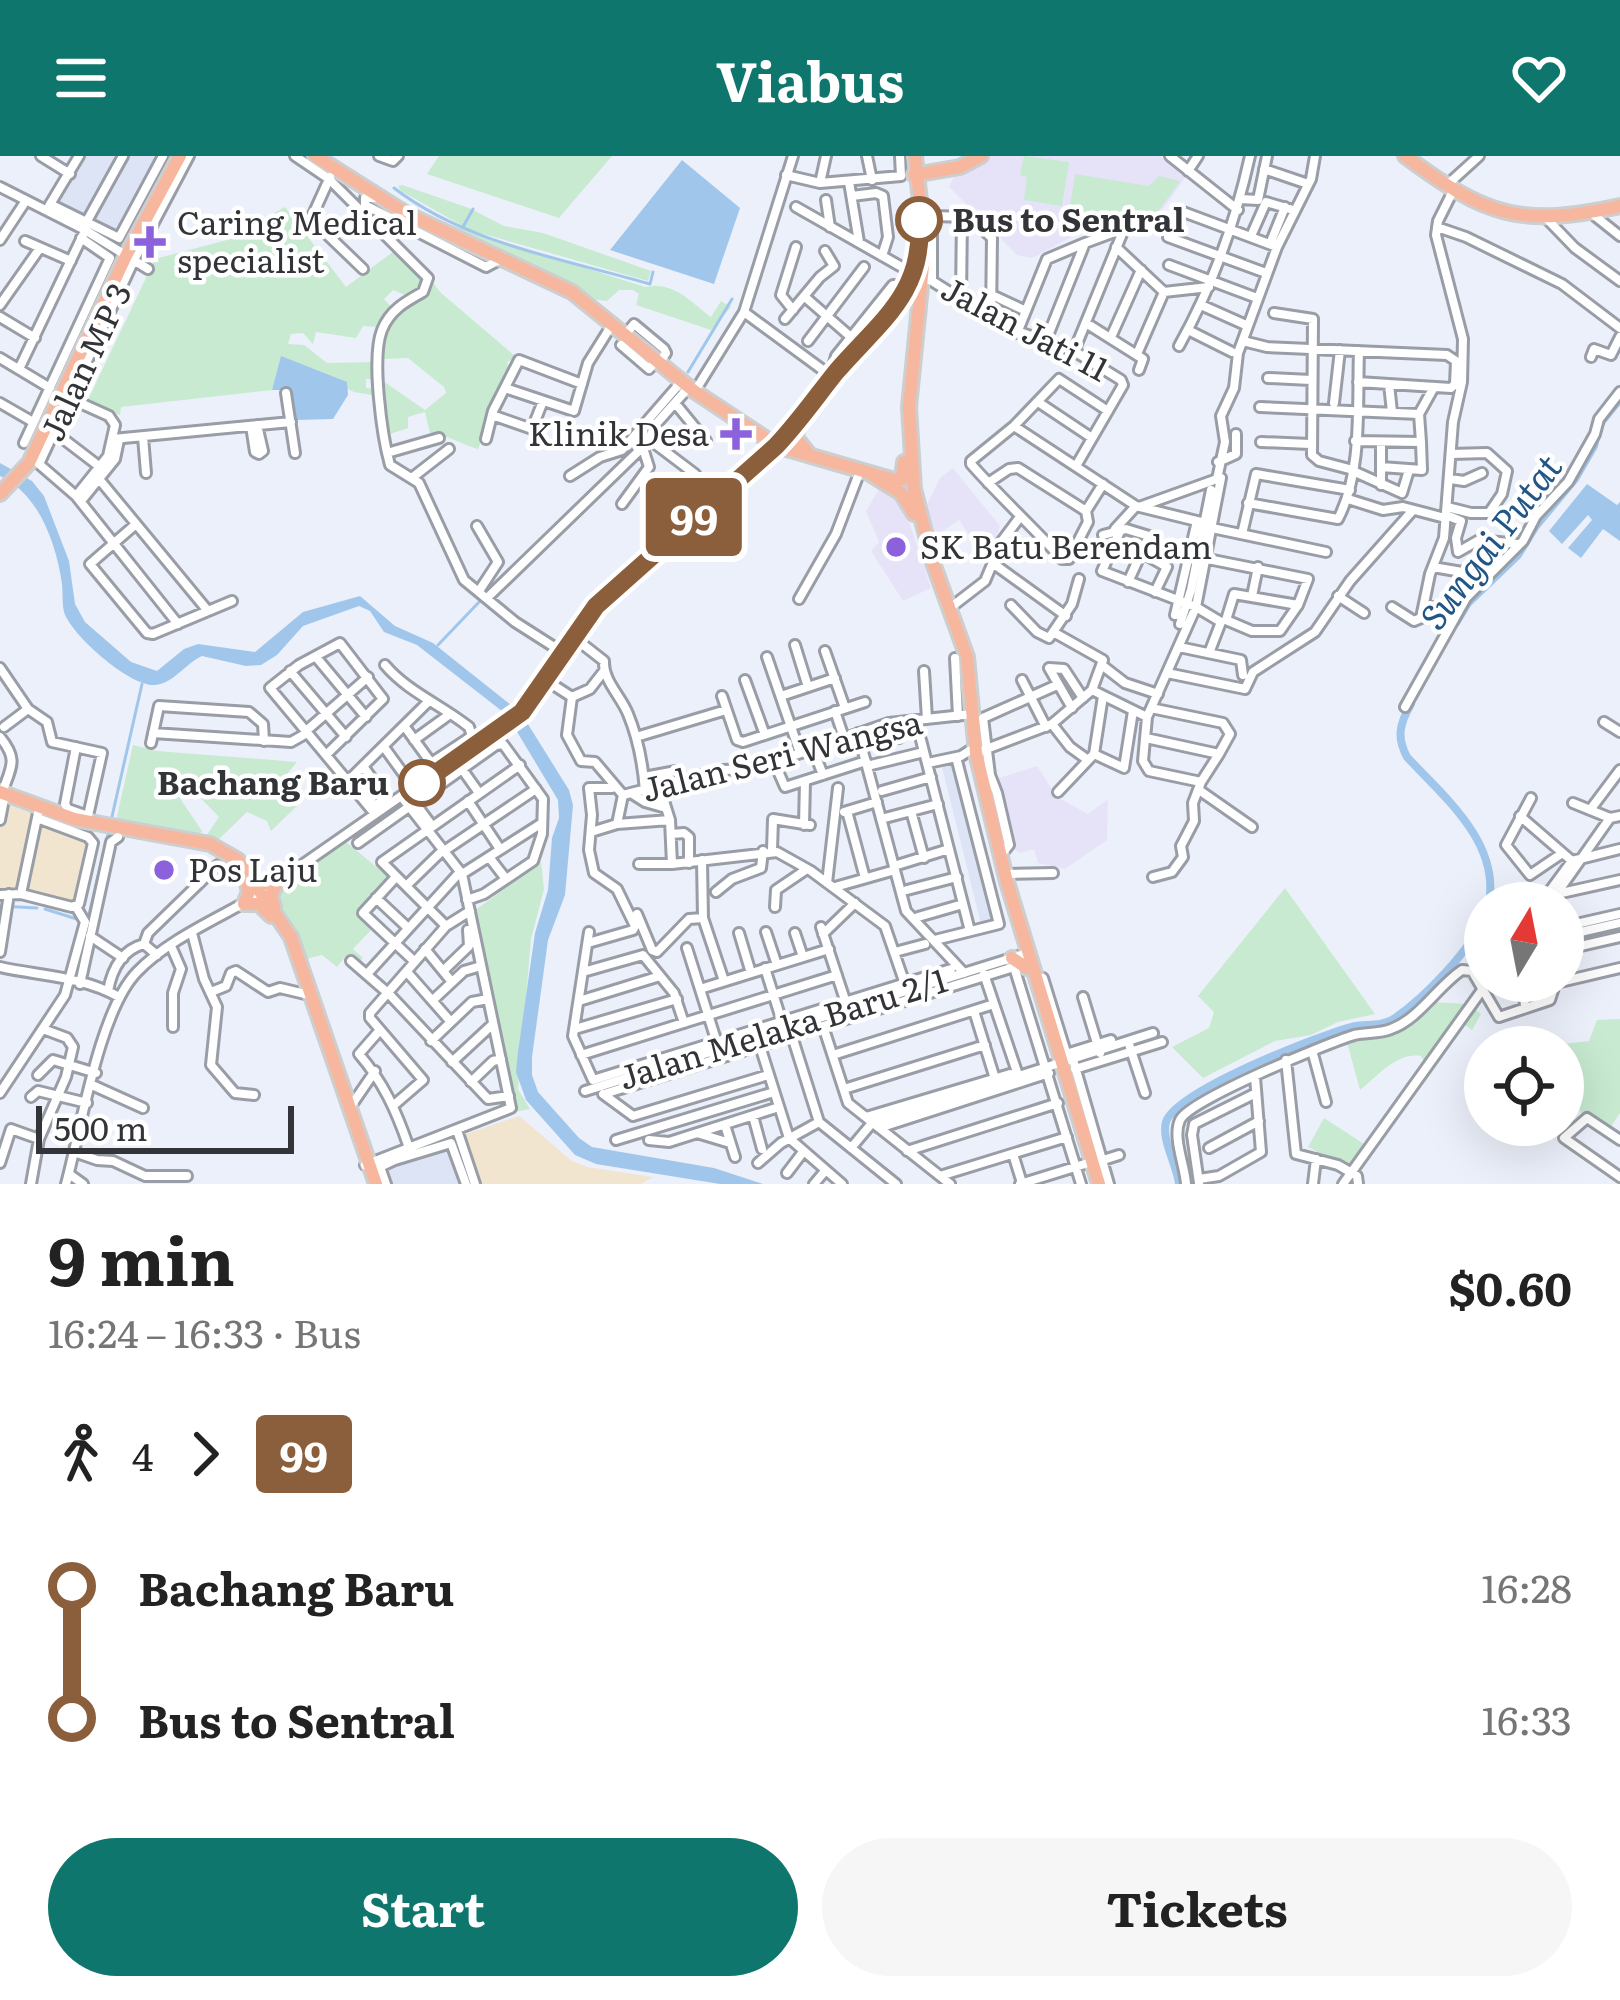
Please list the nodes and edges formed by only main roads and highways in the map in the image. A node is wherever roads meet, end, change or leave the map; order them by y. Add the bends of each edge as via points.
1 (181, 156) edge
2 (315, 156) edge
3 (977, 156) edge
4 (1405, 156) edge
5 (913, 165) edge
6 (937, 169) junction
7 (921, 192) junction
8 (1620, 206) edge
9 (127, 257) junction
10 (919, 276) junction
11 (892, 310) junction
12 (918, 317) junction
13 (909, 407) junction
14 (800, 421) junction
15 (776, 446) junction
16 (815, 457) junction
17 (864, 471) junction
18 (904, 471) junction
19 (4, 487) edge
20 (898, 491) junction
21 (966, 714) junction
22 (971, 757) junction
23 (2, 795) edge
24 (248, 876) junction
25 (998, 879) junction
26 (276, 915) junction
27 (366, 1162) junction
28 (374, 1184) edge
29 (1085, 1184) edge

1 - 9 main road
1 - 9 main road
2 - 15 main road via 331,174 434,233 572,292
3 - 6 main road
4 - 8 main road via 1493,210 1546,218
5 - 6 main road
5 - 7 main road
5 - 10 main road
6 - 7 main road
7 - 10 main road
9 - 19 main road via 21,470
10 - 11 main road via 900,286
10 - 12 main road
11 - 12 main road via 909,305
11 - 14 main road via 857,342
12 - 13 main road
13 - 18 main road
13 - 21 main road via 919,513 967,657
14 - 15 main road
14 - 16 main road via 797,442
15 - 16 main road
16 - 17 main road
17 - 18 main road via 898,480
17 - 20 main road
18 - 20 main road
20 - 21 main road via 912,509 962,652
21 - 22 main road
22 - 25 main road
22 - 25 main road via 990,792
23 - 24 main road via 38,813 110,830 210,844
24 - 26 main road
24 - 26 main road via 244,904
24 - 26 main road via 277,882
25 - 29 main road via 1090,1163
26 - 27 main road
26 - 27 main road via 291,937
27 - 28 main road

